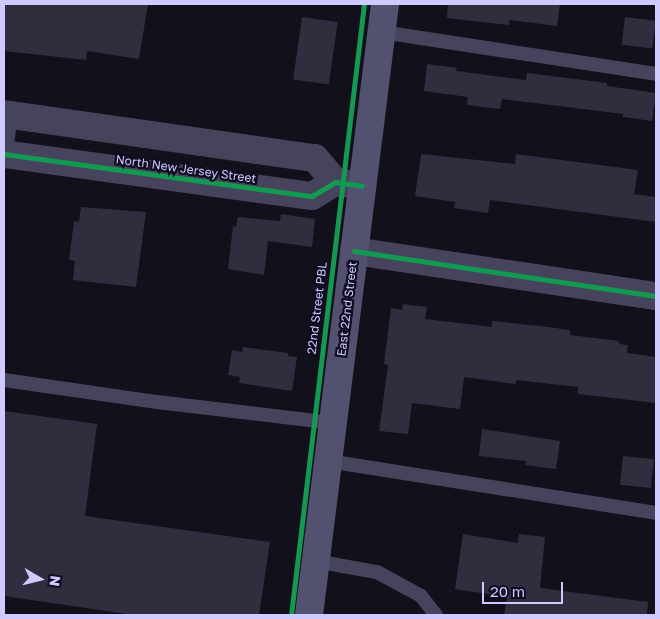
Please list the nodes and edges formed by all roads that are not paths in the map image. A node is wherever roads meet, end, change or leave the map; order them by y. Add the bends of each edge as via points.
1 (385, 4) edge
2 (382, 32) junction
3 (656, 74) edge
4 (7, 115) edge
5 (5, 154) edge
6 (335, 182) junction
7 (362, 186) junction
8 (354, 251) junction
9 (656, 296) edge
10 (4, 380) edge
11 (332, 424) junction
12 (328, 461) junction
13 (656, 513) edge
14 (315, 561) junction
15 (309, 615) edge
16 (436, 615) edge

1 - 2 main road, East 22nd Street
2 - 3 lane
2 - 7 main road, East 22nd Street
4 - 5 lane
4 - 6 street via 315,158
5 - 6 street, North New Jersey Street via 312,196
6 - 7 street
7 - 8 main road, East 22nd Street
8 - 9 street
8 - 11 main road, East 22nd Street
10 - 11 lane
11 - 12 main road, East 22nd Street
12 - 13 lane
12 - 14 main road, East 22nd Street
14 - 15 main road, East 22nd Street
14 - 16 lane via 377,572 422,596

